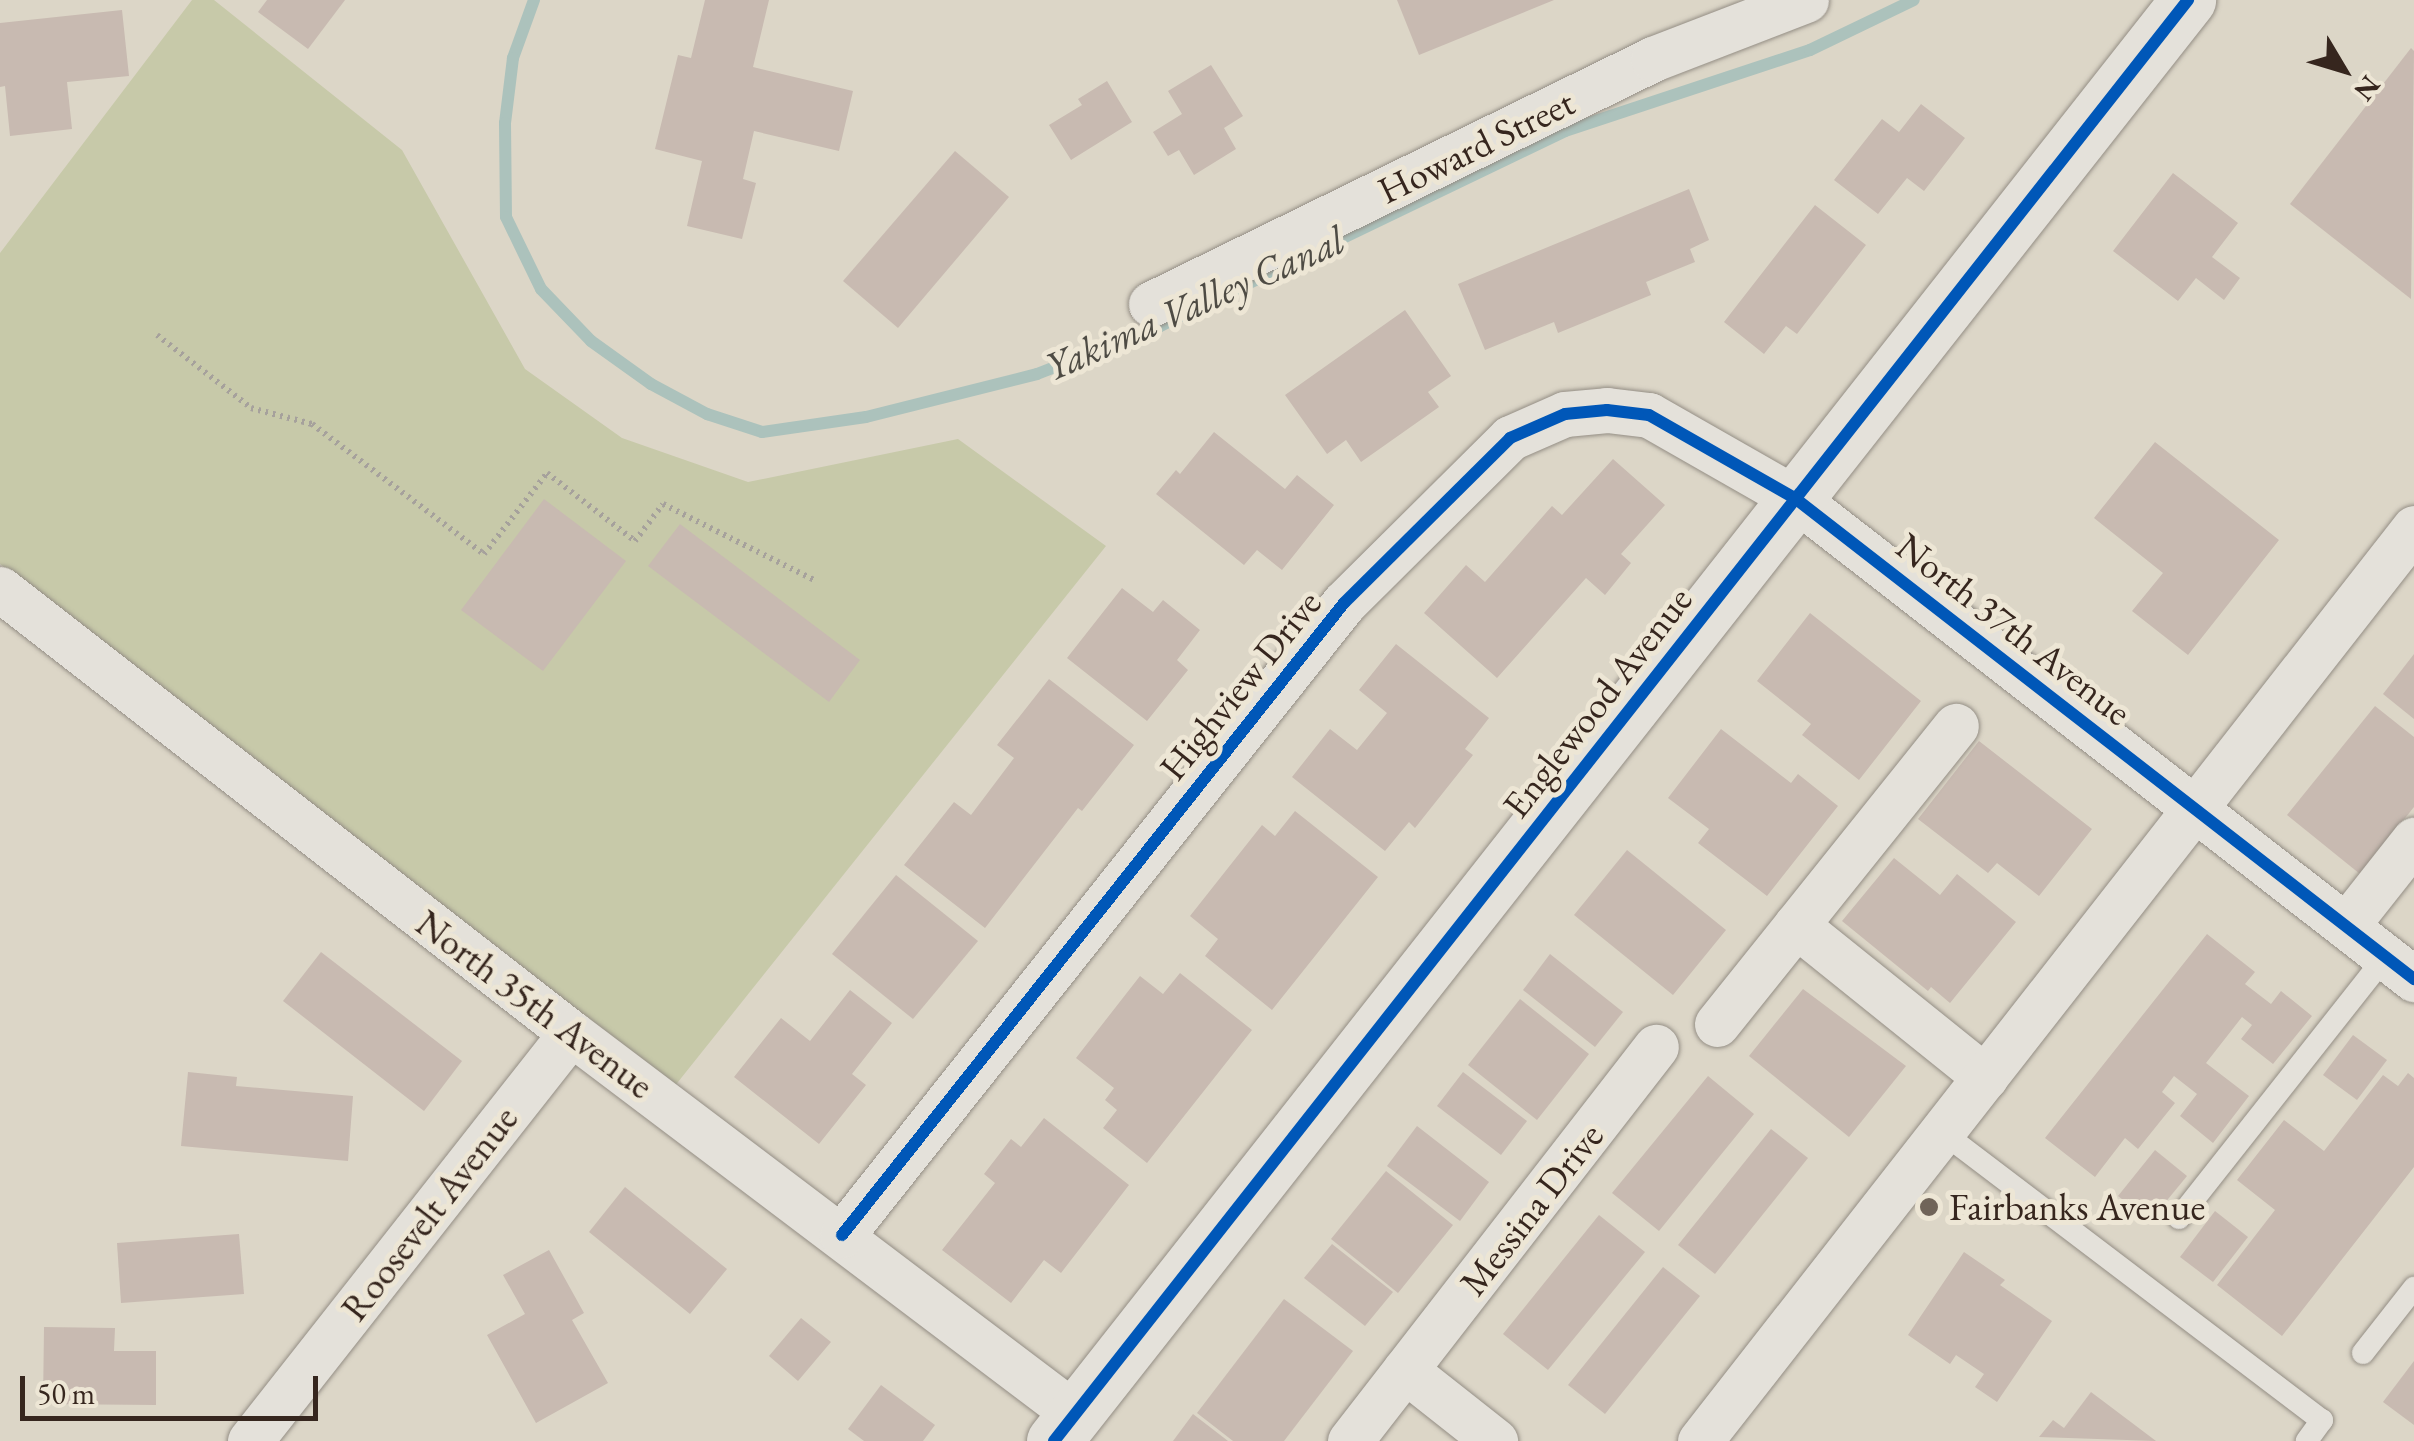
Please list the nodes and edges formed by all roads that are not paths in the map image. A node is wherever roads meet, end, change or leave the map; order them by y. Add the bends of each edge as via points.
1 (1806, 0) edge
2 (2188, 0) edge
3 (1151, 304) dead end
4 (1796, 498) junction
5 (2414, 528) edge
6 (0, 589) edge
7 (1956, 726) dead end
8 (2195, 808) junction
9 (2414, 840) edge
10 (1796, 925) junction
11 (2346, 926) junction
12 (2400, 968) edge
13 (1717, 1024) dead end
14 (571, 1033) junction
15 (1656, 1047) dead end
16 (1984, 1077) junction
17 (1942, 1132) junction
18 (2179, 1218) dead end
19 (842, 1234) junction
20 (2414, 1288) edge
21 (2363, 1353) dead end
22 (1406, 1370) junction
23 (1064, 1427) edge
24 (250, 1441) edge
25 (1350, 1441) edge
26 (1495, 1441) edge
27 (1700, 1441) edge
28 (2307, 1441) edge

1 - 3 street, Howard Street via 1653,59
2 - 4 street, Englewood Avenue
4 - 8 street, North 37th Avenue
4 - 19 street, Highview Drive via 1649,414 1565,414 1510,438 1344,603
4 - 23 street, Englewood Avenue
5 - 8 street
6 - 14 street, North 35th Avenue
7 - 10 street
8 - 11 street, North 37th Avenue
8 - 16 street
9 - 11 street
10 - 13 street
10 - 16 street
11 - 12 street, North 37th Avenue
12 - 18 lane
14 - 19 street, North 35th Avenue
14 - 24 street, Roosevelt Avenue
15 - 22 street, Messina Drive
16 - 17 street
17 - 27 street
17 - 28 lane via 2322,1420
19 - 23 street, North 35th Avenue
20 - 21 lane
22 - 25 street, Messina Drive
22 - 26 street

